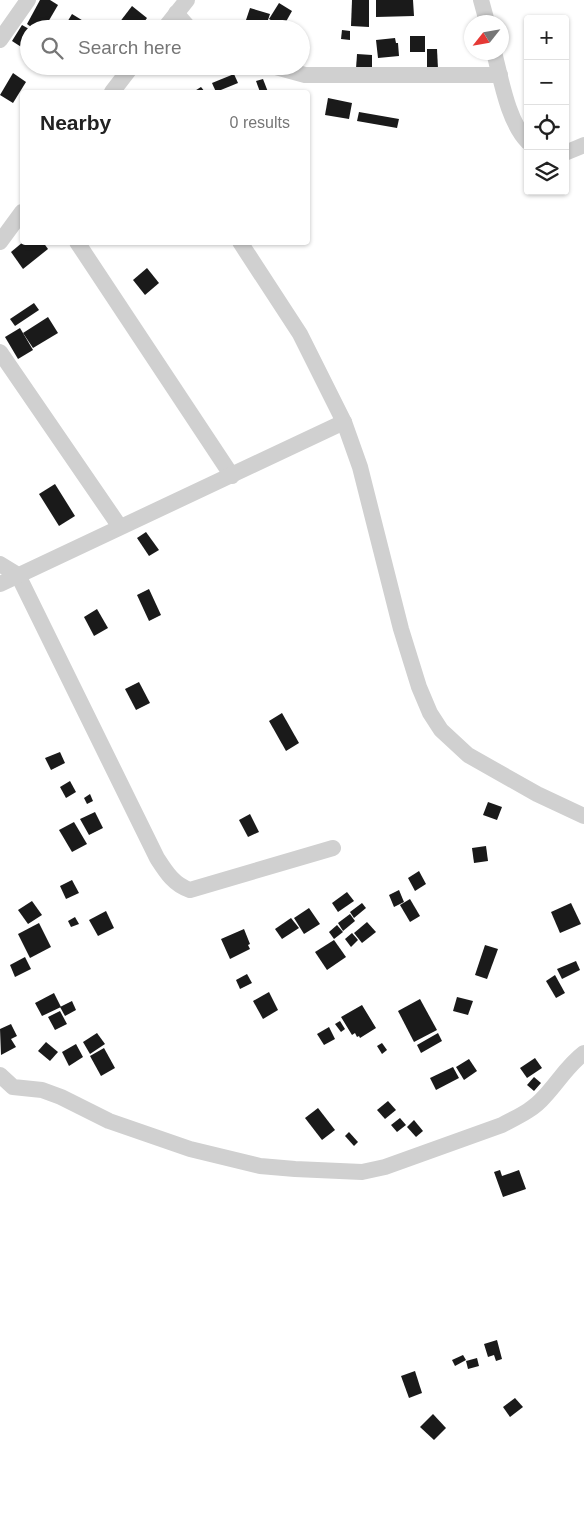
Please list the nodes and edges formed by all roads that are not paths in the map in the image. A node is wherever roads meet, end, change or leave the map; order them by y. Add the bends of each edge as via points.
1 (28, 0) edge
2 (187, 0) edge
3 (481, 0) edge
4 (176, 13) junction
5 (485, 15) edge
6 (171, 20) edge
7 (182, 20) edge
8 (0, 40) edge
9 (496, 60) edge
10 (127, 75) edge
11 (310, 75) edge
12 (500, 75) junction
13 (120, 89) edge
14 (524, 136) edge
15 (584, 145) edge
16 (569, 151) edge
17 (20, 215) edge
18 (0, 242) edge
19 (79, 245) edge
20 (242, 245) edge
21 (0, 352) edge
22 (344, 422) junction
23 (232, 476) junction
24 (120, 527) junction
25 (0, 564) edge
26 (18, 575) junction
27 (0, 584) edge
28 (584, 816) edge
29 (333, 848) dead end
30 (584, 1053) edge
31 (0, 1075) edge

1 - 8 street
2 - 4 street
3 - 5 street
4 - 6 street
4 - 7 street
9 - 12 street
10 - 13 street
11 - 12 street
12 - 14 street via 516,125
15 - 16 street
17 - 18 street
19 - 23 street
20 - 22 street via 300,334
21 - 24 street
22 - 23 street
22 - 28 street via 360,467 401,629 430,713 441,730 468,755
23 - 24 street
24 - 26 street
25 - 26 street
26 - 27 street
26 - 29 street via 157,858 180,887 190,890
30 - 31 street via 573,1061 545,1097 520,1116 385,1167 362,1172 260,1166 190,1149 109,1121 42,1090 13,1087

